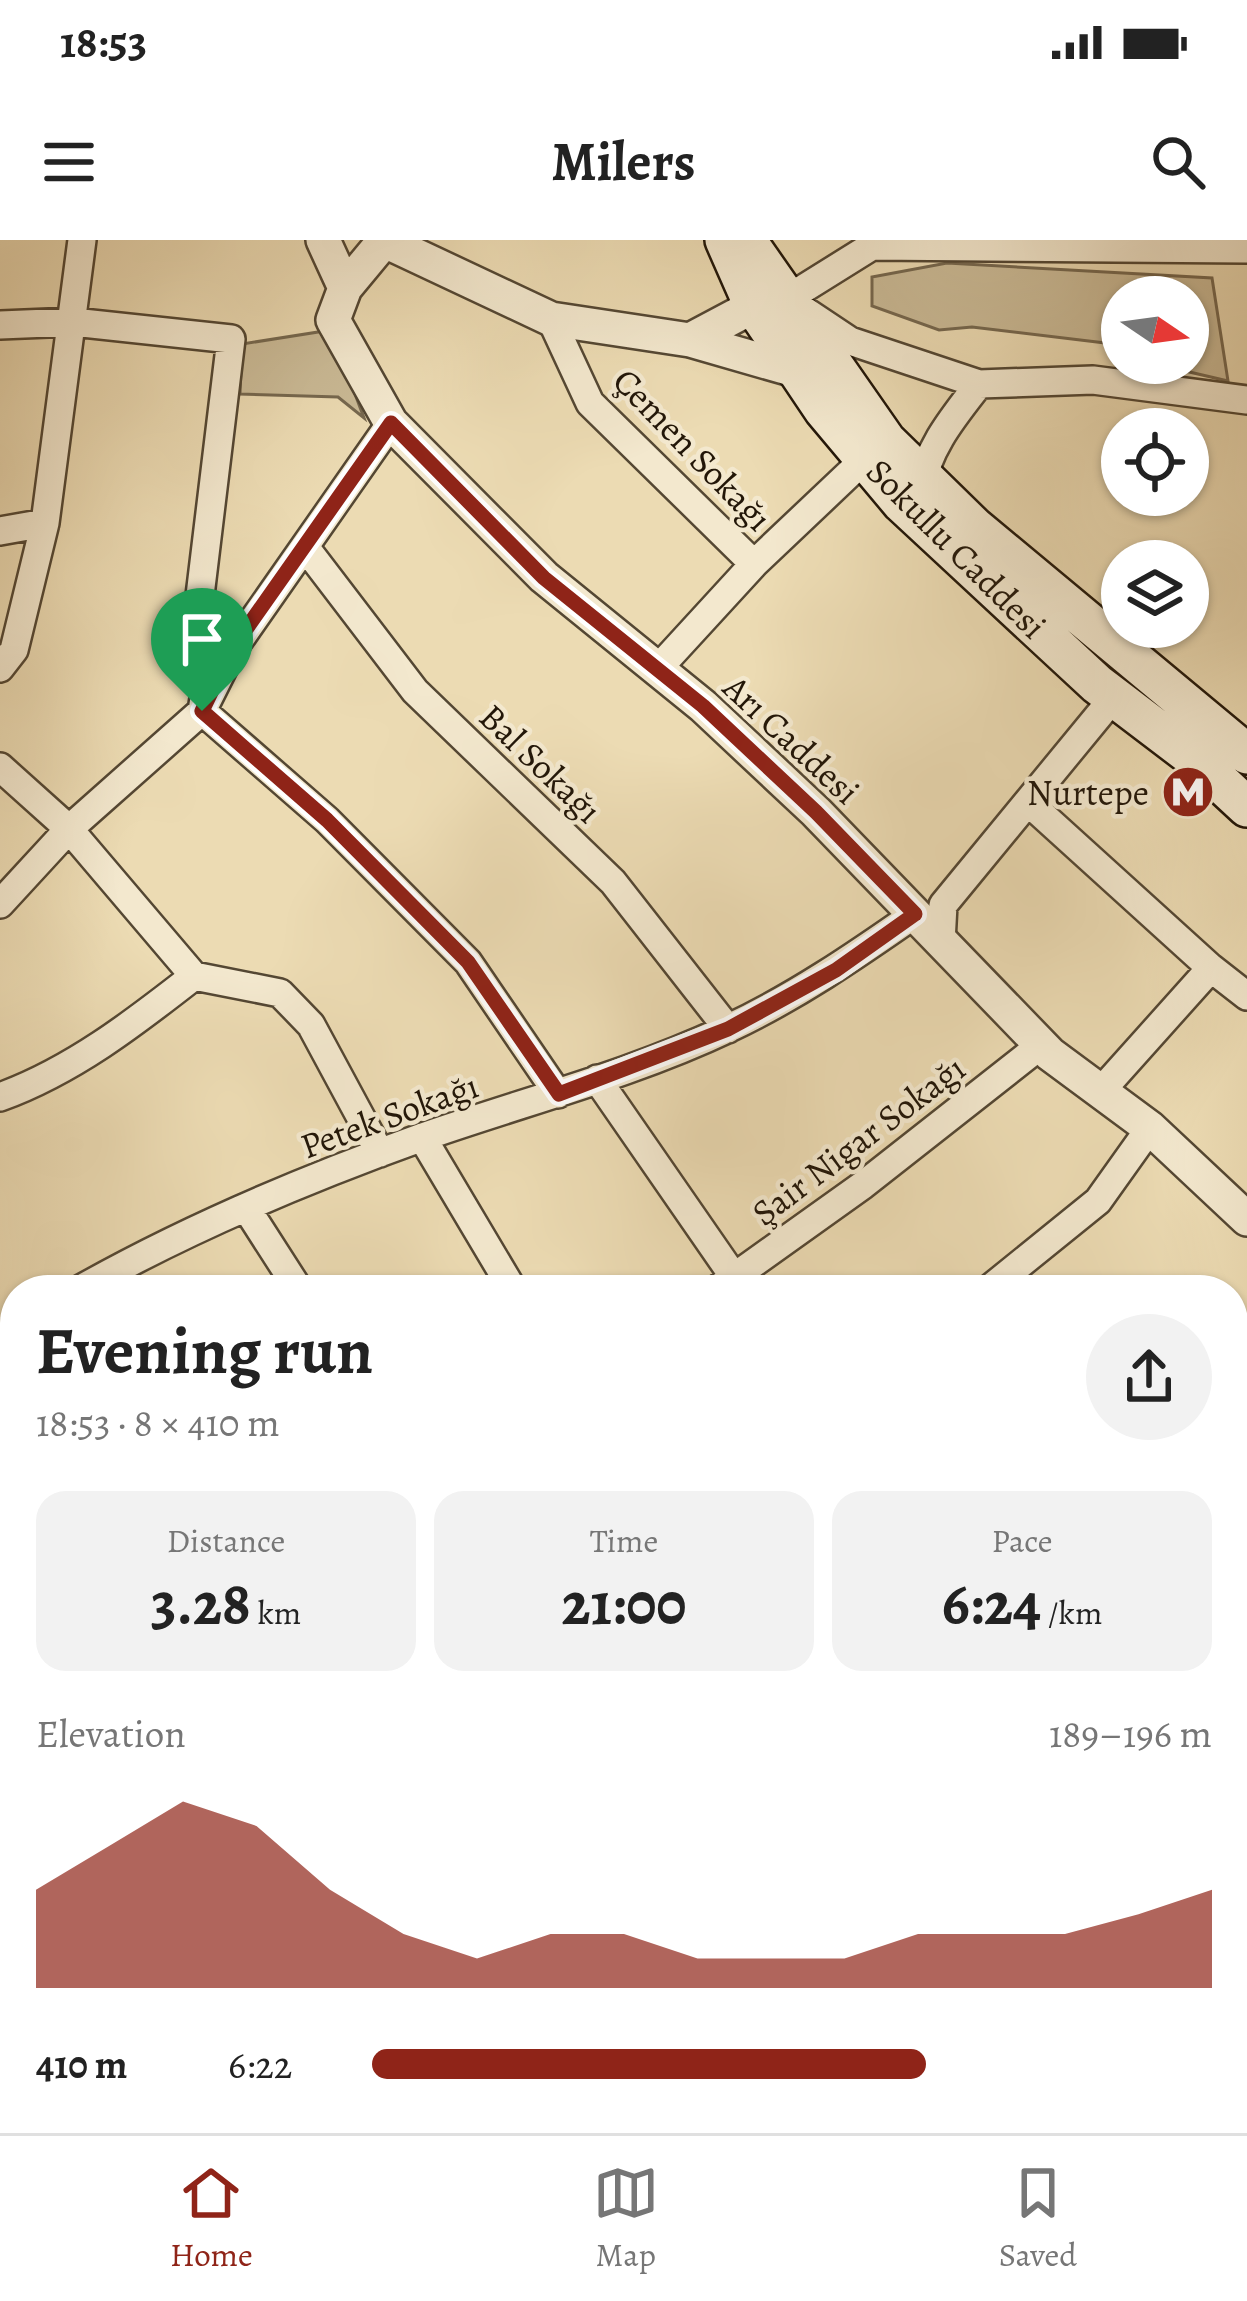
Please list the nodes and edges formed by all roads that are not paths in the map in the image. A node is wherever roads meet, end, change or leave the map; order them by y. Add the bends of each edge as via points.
1 (82, 240) edge
2 (322, 240) edge
3 (384, 240) edge
4 (725, 240) edge
5 (746, 240) edge
6 (1183, 245) edge
7 (1247, 249) edge
8 (345, 288) junction
9 (770, 302) junction
10 (551, 319) junction
11 (74, 322) junction
12 (0, 326) edge
13 (690, 340) junction
14 (798, 371) junction
15 (979, 384) junction
16 (1247, 400) edge
17 (391, 423) junction
18 (851, 472) dead end
19 (923, 477) junction
20 (918, 519) junction
21 (45, 523) junction
22 (0, 531) edge
23 (305, 547) junction
24 (754, 564) junction
25 (664, 661) dead end
26 (0, 668) edge
27 (1114, 697) junction
28 (202, 711) junction
29 (1247, 754) edge
30 (0, 767) edge
31 (1028, 802) junction
32 (1247, 807) edge
33 (69, 829) junction
34 (0, 904) edge
35 (915, 914) junction
36 (941, 942) junction
37 (1211, 968) junction
38 (194, 976) junction
39 (1247, 996) edge
40 (728, 1029) junction
41 (1041, 1045) junction
42 (597, 1079) junction
43 (1100, 1092) junction
44 (559, 1094) junction
45 (0, 1097) edge
46 (1150, 1128) junction
47 (422, 1137) junction
48 (380, 1153) junction
49 (247, 1209) junction
50 (1247, 1219) edge
51 (106, 1275) edge
52 (289, 1275) edge
53 (504, 1275) edge
54 (719, 1275) edge
55 (737, 1275) edge
56 (1007, 1275) edge

1 - 11 street
2 - 8 street
3 - 8 street
3 - 10 street
4 - 9 main road, Sokullu Caddesi
5 - 9 main road, Sokullu Caddesi
6 - 7 street
6 - 9 street via 872,246
8 - 17 street, Arı Caddesi via 333,320
9 - 13 street
9 - 14 main road, Sokullu Caddesi
9 - 15 street via 850,341
9 - 19 main road, Sokullu Caddesi
10 - 13 street
10 - 24 street, Çemen Sokağı via 590,403
11 - 12 street
11 - 21 street
11 - 28 street via 231,339 199,604 209,667
13 - 14 street
14 - 20 main road, Sokullu Caddesi
15 - 16 street via 1093,380
15 - 19 street via 944,429
17 - 23 street
17 - 35 street, Arı Caddesi via 544,578 703,706
18 - 24 street
19 - 20 street
19 - 29 main road, Sokullu Caddesi
20 - 27 main road, Sokullu Caddesi
21 - 22 street
21 - 26 street via 14,650
23 - 28 street via 232,649
23 - 40 street, Bal Sokağı via 415,691 613,882
24 - 25 street
27 - 31 street
27 - 32 main road, Sokullu Caddesi
28 - 33 street
28 - 44 street via 327,820 468,962
30 - 33 street
31 - 36 street via 944,905
31 - 37 street
33 - 34 street
33 - 38 street
35 - 36 street, Arı Caddesi
35 - 40 street, Petek Sokağı via 836,970
36 - 41 street, Arı Caddesi
37 - 39 street
37 - 43 street
38 - 45 street via 41,1082
38 - 48 street via 280,993 311,1024
40 - 42 street, Petek Sokağı
41 - 43 street, Arı Caddesi
41 - 55 street, Şair Nigar Sokağı
42 - 44 street, Petek Sokağı
42 - 54 street
43 - 46 street, Arı Caddesi
44 - 47 street, Petek Sokağı
46 - 50 street, Arı Caddesi
46 - 56 street via 1098,1201
47 - 48 street, Petek Sokağı
47 - 53 street
48 - 49 street, Petek Sokağı
49 - 51 street, Petek Sokağı
49 - 52 street

